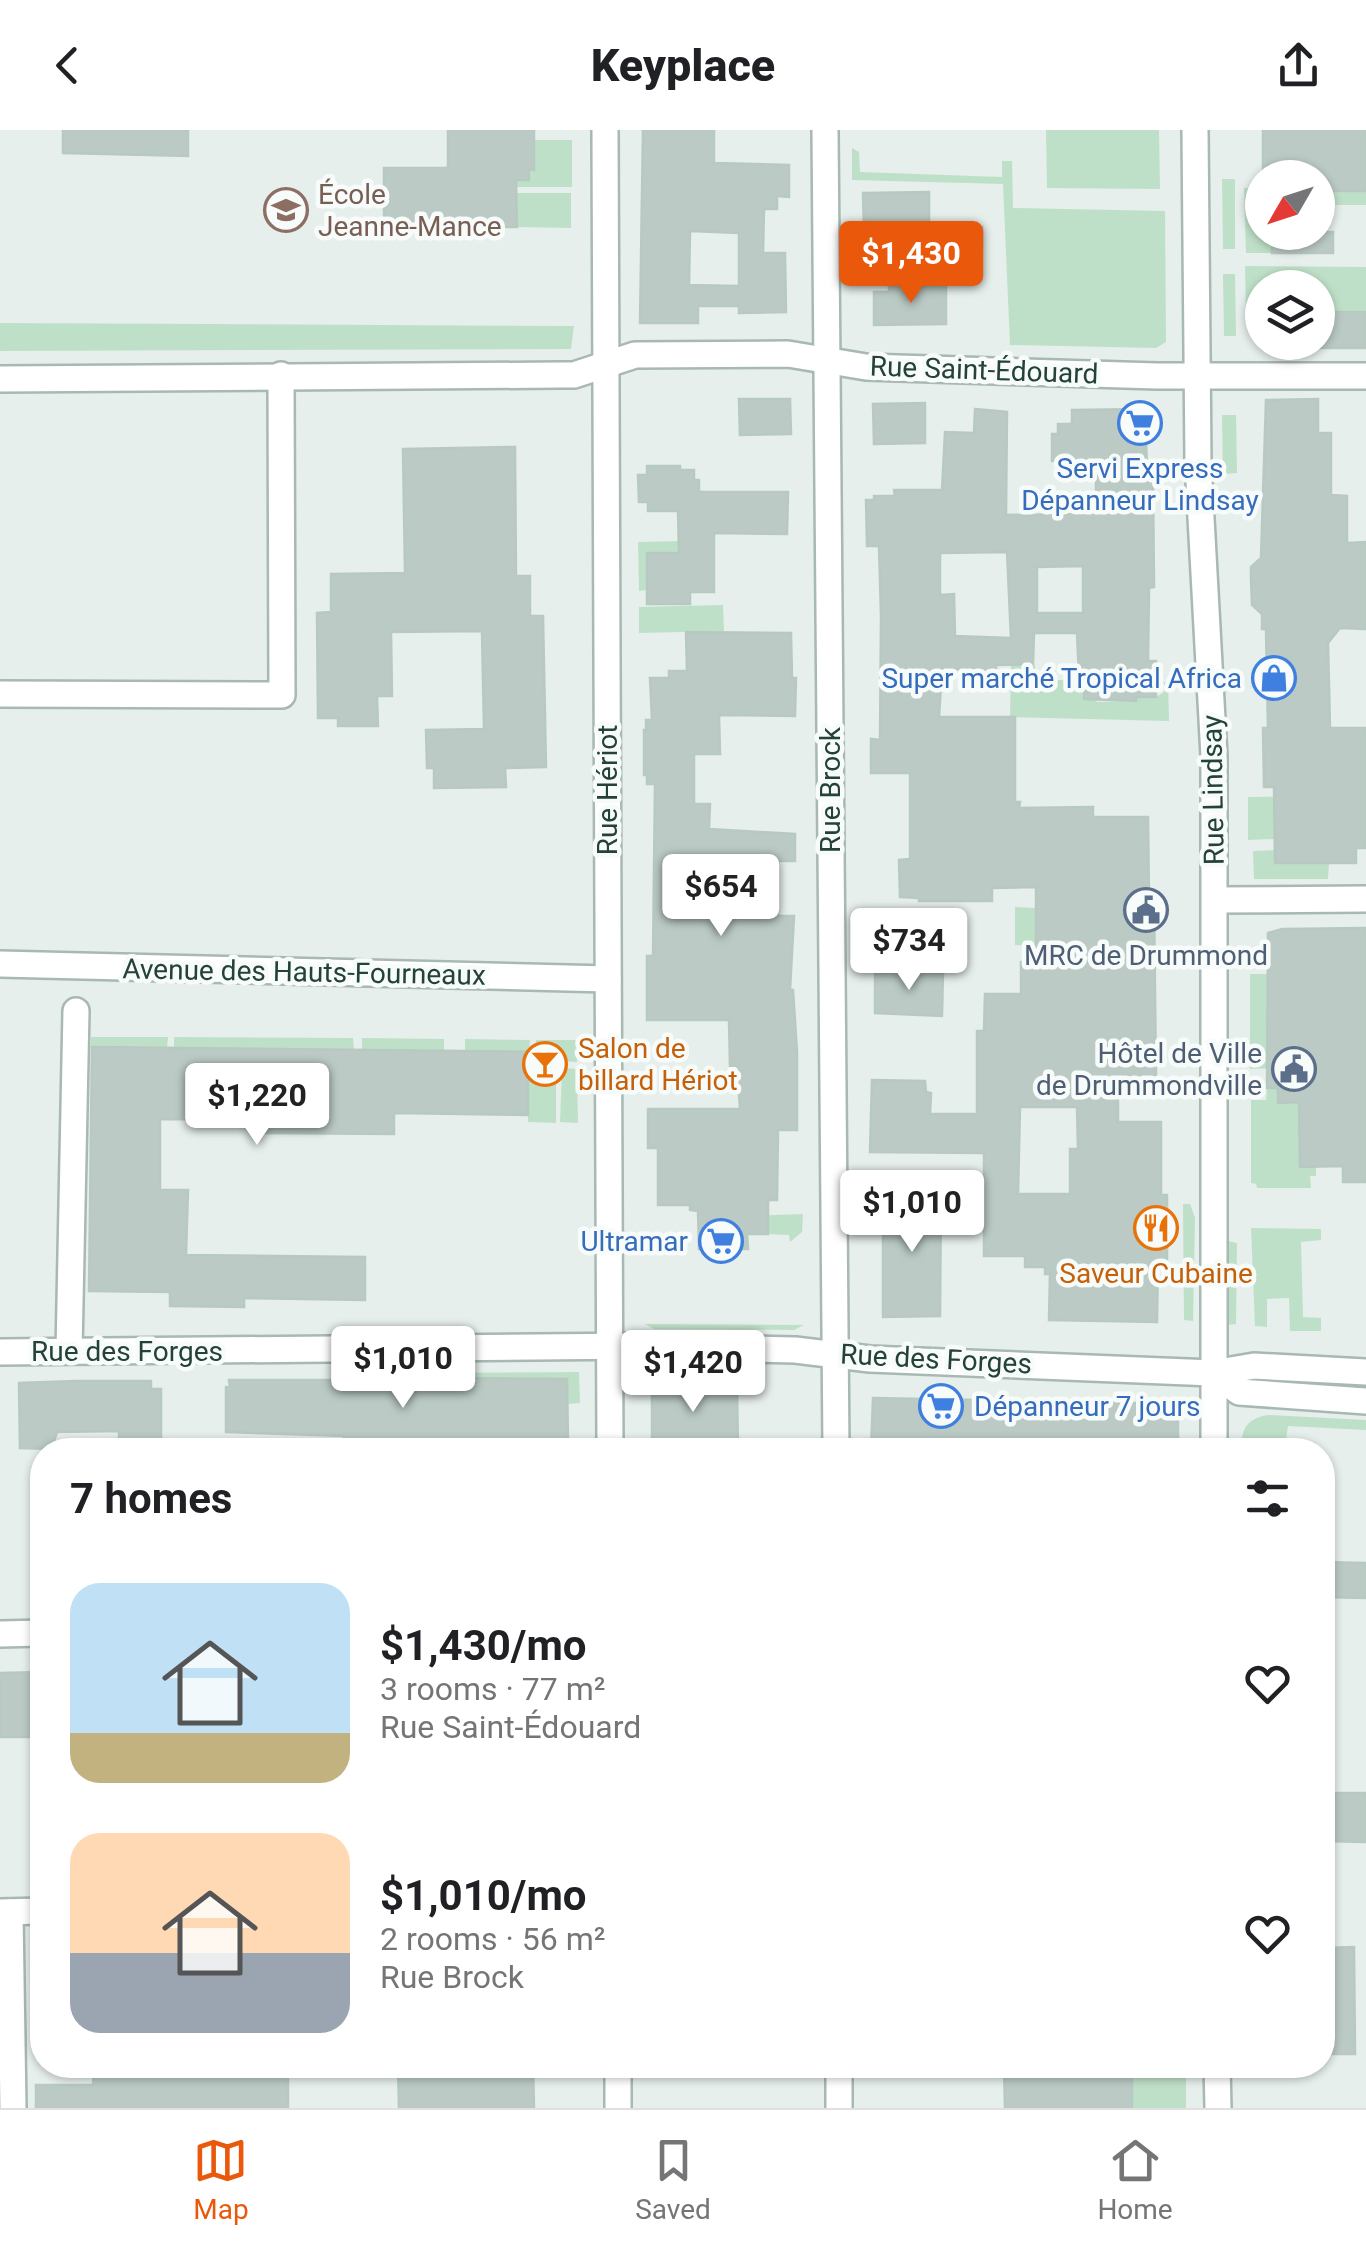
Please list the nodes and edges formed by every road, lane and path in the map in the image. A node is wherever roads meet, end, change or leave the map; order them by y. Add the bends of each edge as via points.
1 (605, 130) edge
2 (825, 130) edge
3 (1195, 130) edge
4 (827, 360) junction
5 (604, 365) junction
6 (281, 375) junction
7 (1196, 376) junction
8 (1366, 376) edge
9 (0, 379) edge
10 (0, 694) edge
11 (1366, 899) edge
12 (1216, 900) junction
13 (0, 964) edge
14 (608, 978) junction
15 (76, 1011) dead end
16 (609, 1347) junction
17 (0, 1352) edge
18 (69, 1352) junction
19 (835, 1354) junction
20 (1366, 1372) edge
21 (1213, 1373) junction
22 (1366, 1401) edge
23 (610, 1438) edge
24 (836, 1438) edge
25 (1214, 1438) edge
26 (30, 1633) edge
27 (0, 1634) edge
28 (30, 1911) edge
29 (5, 1912) edge
30 (618, 2078) edge
31 (839, 2078) edge
32 (1217, 2078) edge
33 (14, 2108) edge
34 (618, 2108) edge
35 (840, 2108) edge
36 (1218, 2108) edge

1 - 5 street, Rue Hériot
2 - 4 street, Rue Brock
3 - 7 street, Rue Lindsay
4 - 5 street, Rue Saint-Édouard via 648,355
4 - 7 street, Rue Saint-Édouard
4 - 19 street, Rue Brock
5 - 6 street via 574,375
5 - 14 street, Rue Hériot
6 - 9 street
6 - 10 street via 282,695
7 - 8 street, Rue Saint-Édouard
7 - 12 street, Rue Lindsay
11 - 12 street
12 - 21 street, Rue Lindsay
13 - 14 street, Avenue des Hauts-Fourneaux
14 - 16 street, Rue Hériot
15 - 18 street
16 - 18 street, Rue des Forges
16 - 19 street, Rue des Forges
16 - 23 street, Rue Hériot
17 - 18 street, Rue des Forges
19 - 21 street, Rue des Forges
19 - 24 street, Rue Brock
20 - 21 street, Rue des Forges via 1254,1366
21 - 22 street, Rue des Forges via 1239,1392
21 - 25 street, Rue Lindsay
26 - 27 street
28 - 29 street
29 - 33 street
30 - 34 street
31 - 35 street
32 - 36 street

